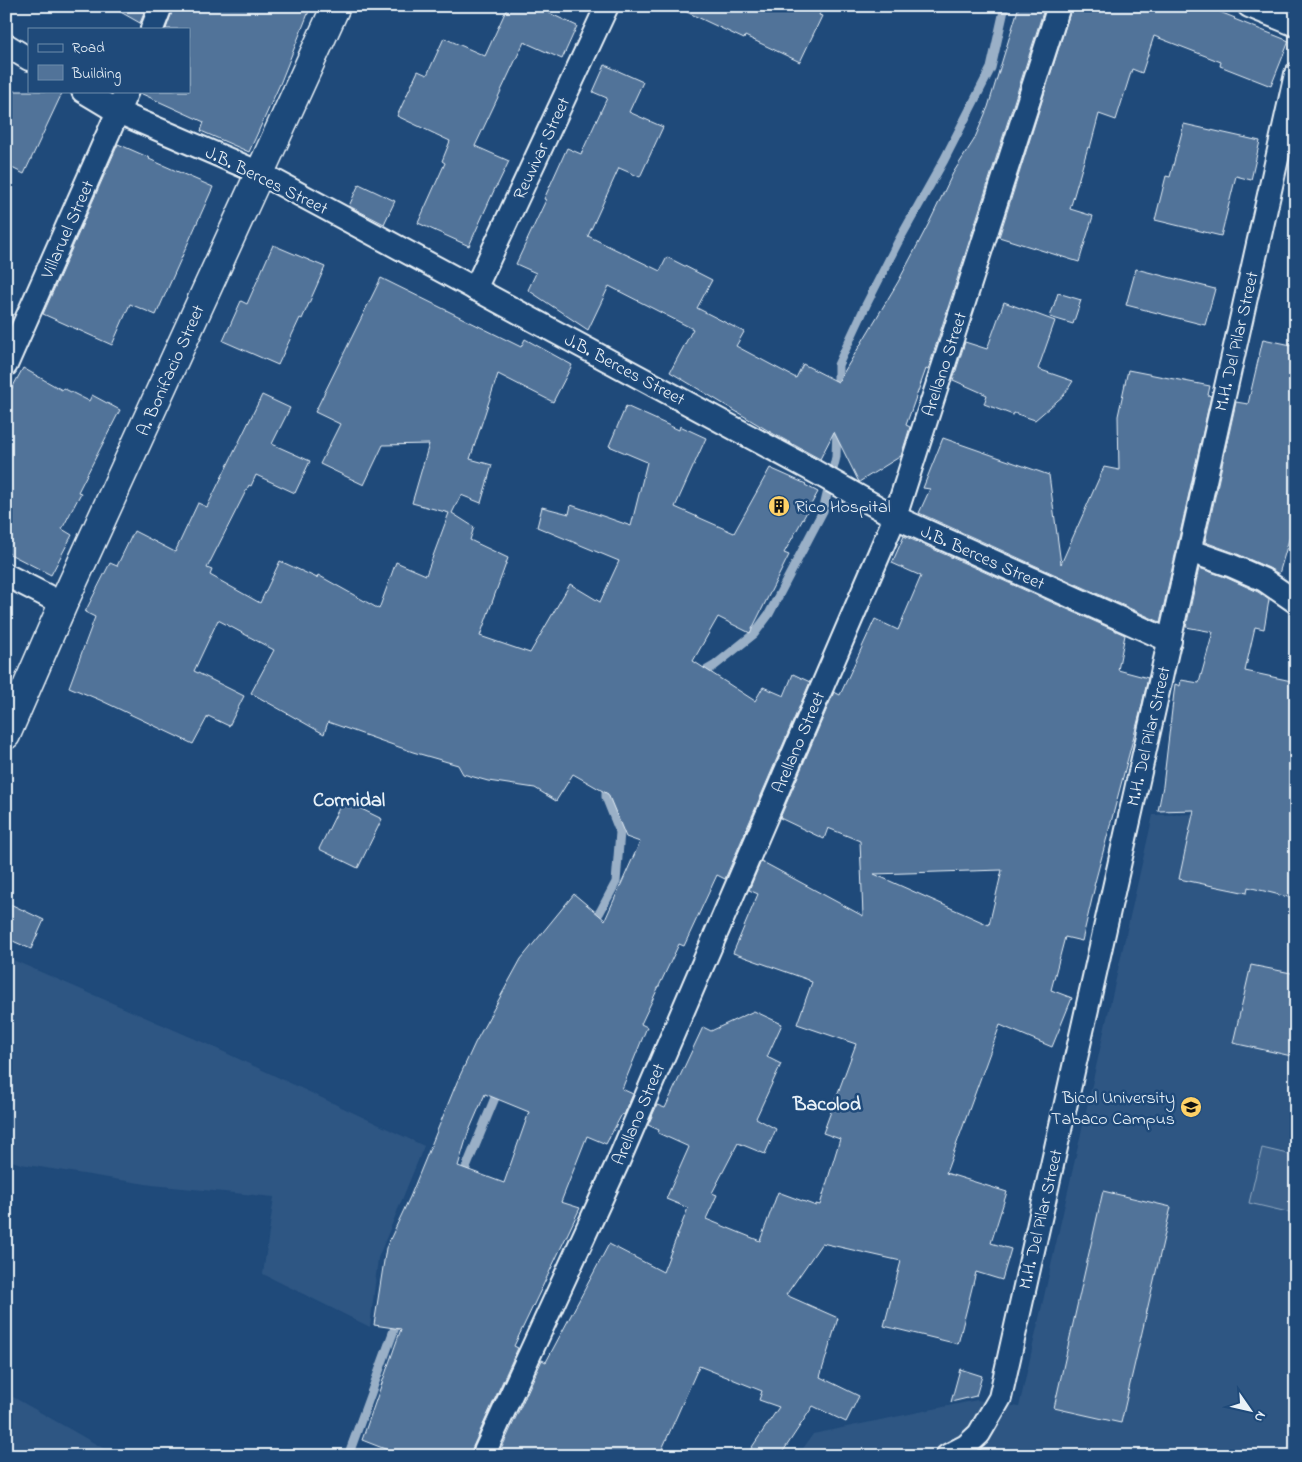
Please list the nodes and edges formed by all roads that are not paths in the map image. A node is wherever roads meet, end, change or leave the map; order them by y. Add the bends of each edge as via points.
1 (161, 6) edge
2 (336, 6) edge
3 (608, 6) edge
4 (1059, 6) edge
5 (1249, 6) edge
6 (1296, 25) edge
7 (152, 28) edge
8 (6, 45) edge
9 (28, 58) edge
10 (1296, 74) edge
11 (85, 92) edge
12 (127, 92) edge
13 (118, 112) junction
14 (260, 172) junction
15 (475, 289) junction
16 (6, 366) edge
17 (895, 517) junction
18 (1190, 551) junction
19 (6, 575) edge
20 (1296, 602) edge
21 (64, 604) junction
22 (1170, 641) junction
23 (6, 735) edge
24 (482, 1456) edge
25 (947, 1456) edge

1 - 7 street
2 - 14 main road, A. Bonifacio Street
3 - 15 street, Reuvivar Street
4 - 17 street, Arellano Street
5 - 6 street
8 - 9 street
10 - 18 street, M.H. Del Pilar Street
11 - 13 street, J.B. Berces Street
12 - 13 street, Villaruel Street
13 - 14 street, J.B. Berces Street
13 - 16 street, Villaruel Street
14 - 15 street, J.B. Berces Street
14 - 21 main road, A. Bonifacio Street
15 - 17 street, J.B. Berces Street
17 - 22 street, J.B. Berces Street
17 - 24 street, Arellano Street via 618,1162
18 - 20 street via 1264,580
18 - 22 street, M.H. Del Pilar Street
19 - 21 street
21 - 23 main road, A. Bonifacio Street
22 - 25 street, M.H. Del Pilar Street via 1000,1398 979,1434 966,1446

